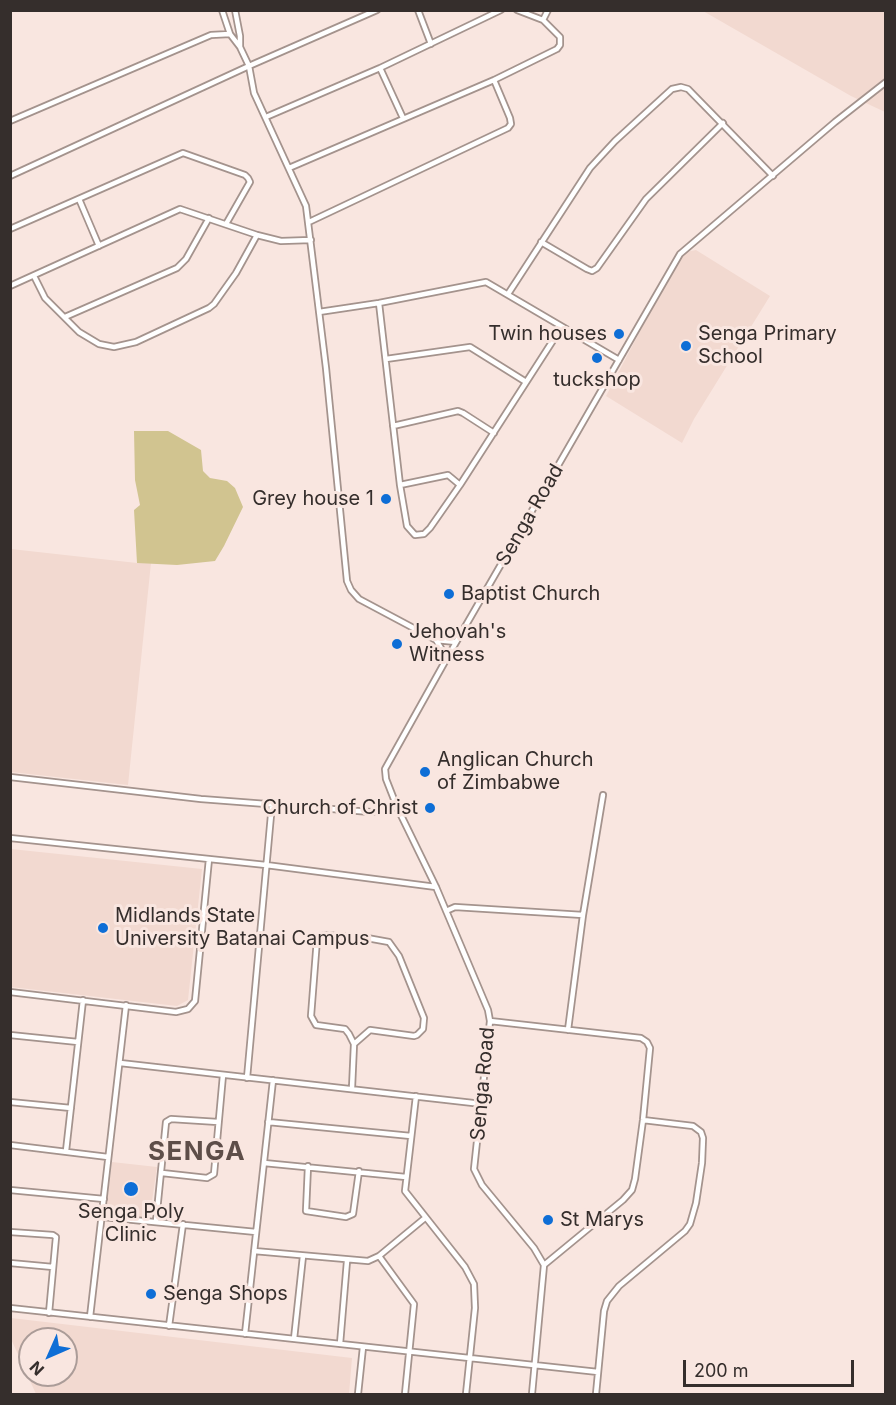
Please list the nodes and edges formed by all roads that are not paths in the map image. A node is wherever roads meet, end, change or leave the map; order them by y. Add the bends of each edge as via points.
1 (222, 10) edge
2 (235, 10) edge
3 (377, 10) edge
4 (418, 10) edge
5 (501, 10) edge
6 (518, 10) edge
7 (548, 10) edge
8 (543, 20) junction
9 (230, 34) junction
10 (431, 44) junction
11 (240, 47) junction
12 (249, 66) junction
13 (380, 68) junction
14 (494, 80) junction
15 (885, 82) edge
16 (266, 117) junction
17 (403, 118) junction
18 (10, 121) edge
19 (723, 123) junction
20 (289, 168) junction
21 (10, 176) edge
22 (773, 176) junction
23 (79, 199) junction
24 (209, 219) junction
25 (309, 222) junction
26 (226, 224) junction
27 (10, 229) edge
28 (257, 236) junction
29 (311, 240) junction
30 (541, 242) junction
31 (99, 246) junction
32 (34, 276) junction
33 (10, 286) edge
34 (508, 294) junction
35 (379, 303) junction
36 (319, 312) junction
37 (65, 317) junction
38 (561, 328) junction
39 (386, 359) junction
40 (619, 360) junction
41 (526, 382) junction
42 (393, 426) junction
43 (494, 433) junction
44 (400, 485) junction
45 (460, 486) junction
46 (436, 640) junction
47 (456, 642) junction
48 (447, 658) junction
49 (10, 777) edge
50 (603, 795) dead end
51 (272, 804) junction
52 (396, 807) junction
53 (10, 838) edge
54 (209, 859) junction
55 (266, 865) junction
56 (436, 887) junction
57 (446, 911) junction
58 (583, 915) junction
59 (10, 992) edge
60 (83, 1000) junction
61 (126, 1005) junction
62 (489, 1021) junction
63 (568, 1030) junction
64 (10, 1035) edge
65 (78, 1042) junction
66 (354, 1044) junction
67 (120, 1063) junction
68 (223, 1075) junction
69 (247, 1078) junction
70 (273, 1080) junction
71 (352, 1088) junction
72 (416, 1096) junction
73 (10, 1102) edge
74 (482, 1104) junction
75 (71, 1108) junction
76 (643, 1120) junction
77 (218, 1122) junction
78 (268, 1122) junction
79 (411, 1136) junction
80 (10, 1145) edge
81 (66, 1151) junction
82 (108, 1157) junction
83 (264, 1163) junction
84 (308, 1166) junction
85 (359, 1172) junction
86 (162, 1173) junction
87 (406, 1177) junction
88 (10, 1190) edge
89 (104, 1200) junction
90 (103, 1217) junction
91 (425, 1218) junction
92 (156, 1221) junction
93 (183, 1224) junction
94 (10, 1232) edge
95 (256, 1232) junction
96 (254, 1251) junction
97 (303, 1256) junction
98 (379, 1256) junction
99 (347, 1261) junction
100 (10, 1263) edge
101 (544, 1265) junction
102 (53, 1267) junction
103 (10, 1308) edge
104 (49, 1313) junction
105 (90, 1317) junction
106 (169, 1326) junction
107 (245, 1334) junction
108 (294, 1339) junction
109 (340, 1344) junction
110 (363, 1347) junction
111 (410, 1352) junction
112 (470, 1359) junction
113 (534, 1366) junction
114 (598, 1372) junction
115 (358, 1395) edge
116 (405, 1395) edge
117 (466, 1395) edge
118 (532, 1395) edge
119 (596, 1395) edge

1 - 9 street
2 - 11 street
3 - 12 street
4 - 10 street
5 - 10 street
6 - 8 street
7 - 8 street
8 - 14 street via 560,37 560,45
9 - 11 street
9 - 18 street via 211,35
10 - 13 street
11 - 12 street
12 - 16 street via 254,93
12 - 21 street
13 - 16 street
13 - 17 street
14 - 17 street
14 - 25 street via 510,118 508,128
15 - 22 street, Senga Road
16 - 20 street
17 - 20 street
19 - 22 street
19 - 30 street via 646,199 597,268 587,269
19 - 30 street via 688,89 672,89 590,168
20 - 25 street
22 - 40 street, Senga Road via 680,254
23 - 26 street via 185,153 249,178
23 - 27 street
23 - 31 street
24 - 26 street
24 - 31 street via 180,209
24 - 37 street via 177,268
25 - 29 street
26 - 28 street
28 - 29 street via 281,241
28 - 37 street via 214,304 136,342 106,346 79,332
29 - 36 street
30 - 34 street
31 - 32 street
32 - 33 street
32 - 37 street via 45,298
34 - 35 street via 482,282
34 - 38 street
35 - 36 street
35 - 39 street
36 - 46 street via 347,581 359,599
38 - 40 street
38 - 41 street
39 - 41 street via 470,347
39 - 42 street
40 - 47 street, Senga Road
41 - 43 street
42 - 43 street via 458,411
42 - 44 street
43 - 45 street
44 - 45 street via 448,476
44 - 45 street via 406,526 415,535 430,528
46 - 47 street
46 - 48 street
47 - 48 street, Senga Road
48 - 52 street, Senga Road via 387,763 386,779
49 - 51 street
50 - 58 street
51 - 52 street via 371,812
51 - 55 street
52 - 56 street, Senga Road
53 - 54 street
54 - 55 street
54 - 61 street via 193,1005 176,1012
55 - 56 street
55 - 69 street
56 - 57 street, Senga Road
57 - 58 street via 455,907
57 - 62 street, Senga Road via 482,994
58 - 63 street
59 - 60 street
60 - 61 street
60 - 65 street
61 - 67 street
62 - 63 street
62 - 74 street, Senga Road
63 - 76 street via 641,1038 647,1042 650,1048
64 - 65 street
65 - 75 street
66 - 66 street via 345,1029 319,1026 312,1020 317,943 324,935 389,942 399,956 424,1018 423,1029 417,1035 370,1030
66 - 71 street
67 - 68 street
67 - 82 street
68 - 69 street
68 - 77 street
69 - 70 street
70 - 71 street
70 - 78 street
71 - 72 street
72 - 74 street
72 - 79 street
73 - 75 street
74 - 101 street, Senga Road via 475,1174
75 - 81 street
76 - 101 street via 632,1190
76 - 114 street via 693,1126 701,1132 702,1163 696,1203 685,1231 619,1286 607,1301
77 - 86 street via 168,1120 164,1128
77 - 86 street via 212,1176
78 - 79 street
78 - 83 street
79 - 87 street
80 - 81 street
81 - 82 street
82 - 89 street
83 - 84 street
83 - 95 street
84 - 85 street
84 - 85 street via 306,1211 346,1217 353,1214
85 - 87 street
86 - 92 street
87 - 91 street via 406,1193
88 - 89 street
89 - 90 street
90 - 92 street
90 - 105 street
91 - 98 street
91 - 112 street via 474,1284
92 - 93 street
93 - 95 street
93 - 106 street
94 - 102 street via 55,1236
95 - 96 street
96 - 97 street
96 - 107 street
97 - 99 street
97 - 108 street
98 - 99 street via 368,1262
98 - 111 street via 413,1301
99 - 109 street
100 - 102 street
101 - 113 street
102 - 104 street
103 - 104 street
104 - 105 street
105 - 106 street
106 - 107 street
107 - 108 street
108 - 109 street
109 - 110 street
110 - 111 street
110 - 115 street
111 - 112 street
111 - 116 street
112 - 113 street
112 - 117 street
113 - 114 street
113 - 118 street
114 - 119 street

